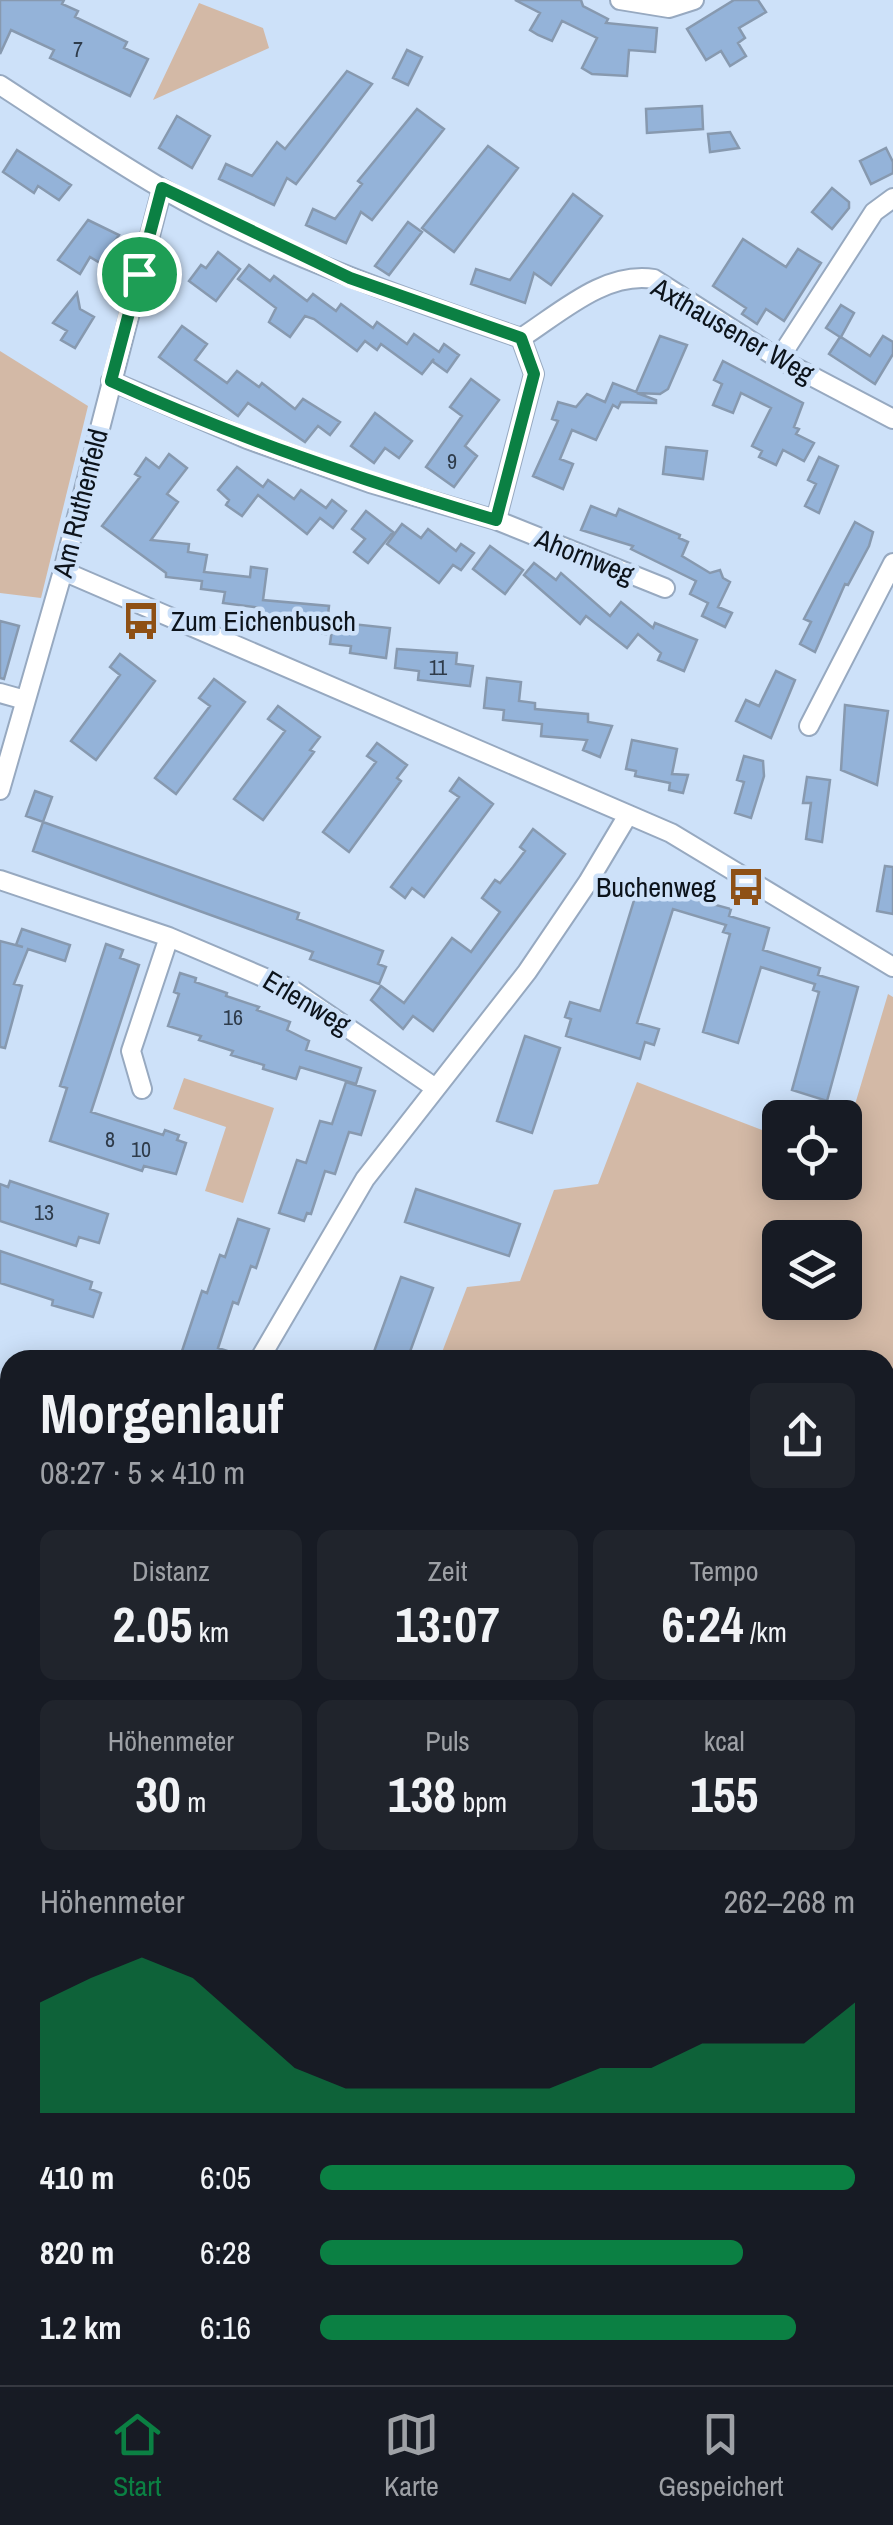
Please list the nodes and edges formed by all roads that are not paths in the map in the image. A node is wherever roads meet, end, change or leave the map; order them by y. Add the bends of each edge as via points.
1 (620, 0) edge
2 (694, 0) edge
3 (0, 86) edge
4 (162, 188) junction
5 (893, 198) edge
6 (521, 338) junction
7 (780, 359) junction
8 (111, 381) junction
9 (893, 418) edge
10 (496, 520) junction
11 (893, 563) edge
12 (63, 571) junction
13 (665, 588) dead end
14 (0, 693) edge
15 (25, 700) junction
16 (809, 726) dead end
17 (0, 790) edge
18 (628, 815) junction
19 (0, 880) edge
20 (169, 937) junction
21 (893, 966) edge
22 (434, 1088) junction
23 (142, 1089) dead end
24 (265, 1350) edge

1 - 2 street via 669,8
3 - 4 street
4 - 6 street via 350,278
4 - 8 street, Am Ruthenfeld
5 - 7 street via 874,212
6 - 7 street, Axthausener Weg via 606,284 634,276 654,279
6 - 10 street via 534,374
7 - 9 street, Axthausener Weg
8 - 10 street, Ahornweg via 247,439
8 - 12 street, Am Ruthenfeld
10 - 13 street, Ahornweg
11 - 16 street
12 - 15 street, Am Ruthenfeld
12 - 18 street
14 - 15 street
15 - 17 street, Am Ruthenfeld
18 - 21 street via 671,833
18 - 22 street via 527,972
19 - 20 street, Erlenweg
20 - 22 street, Erlenweg via 292,989
20 - 23 street via 131,1051
22 - 24 street via 366,1179

